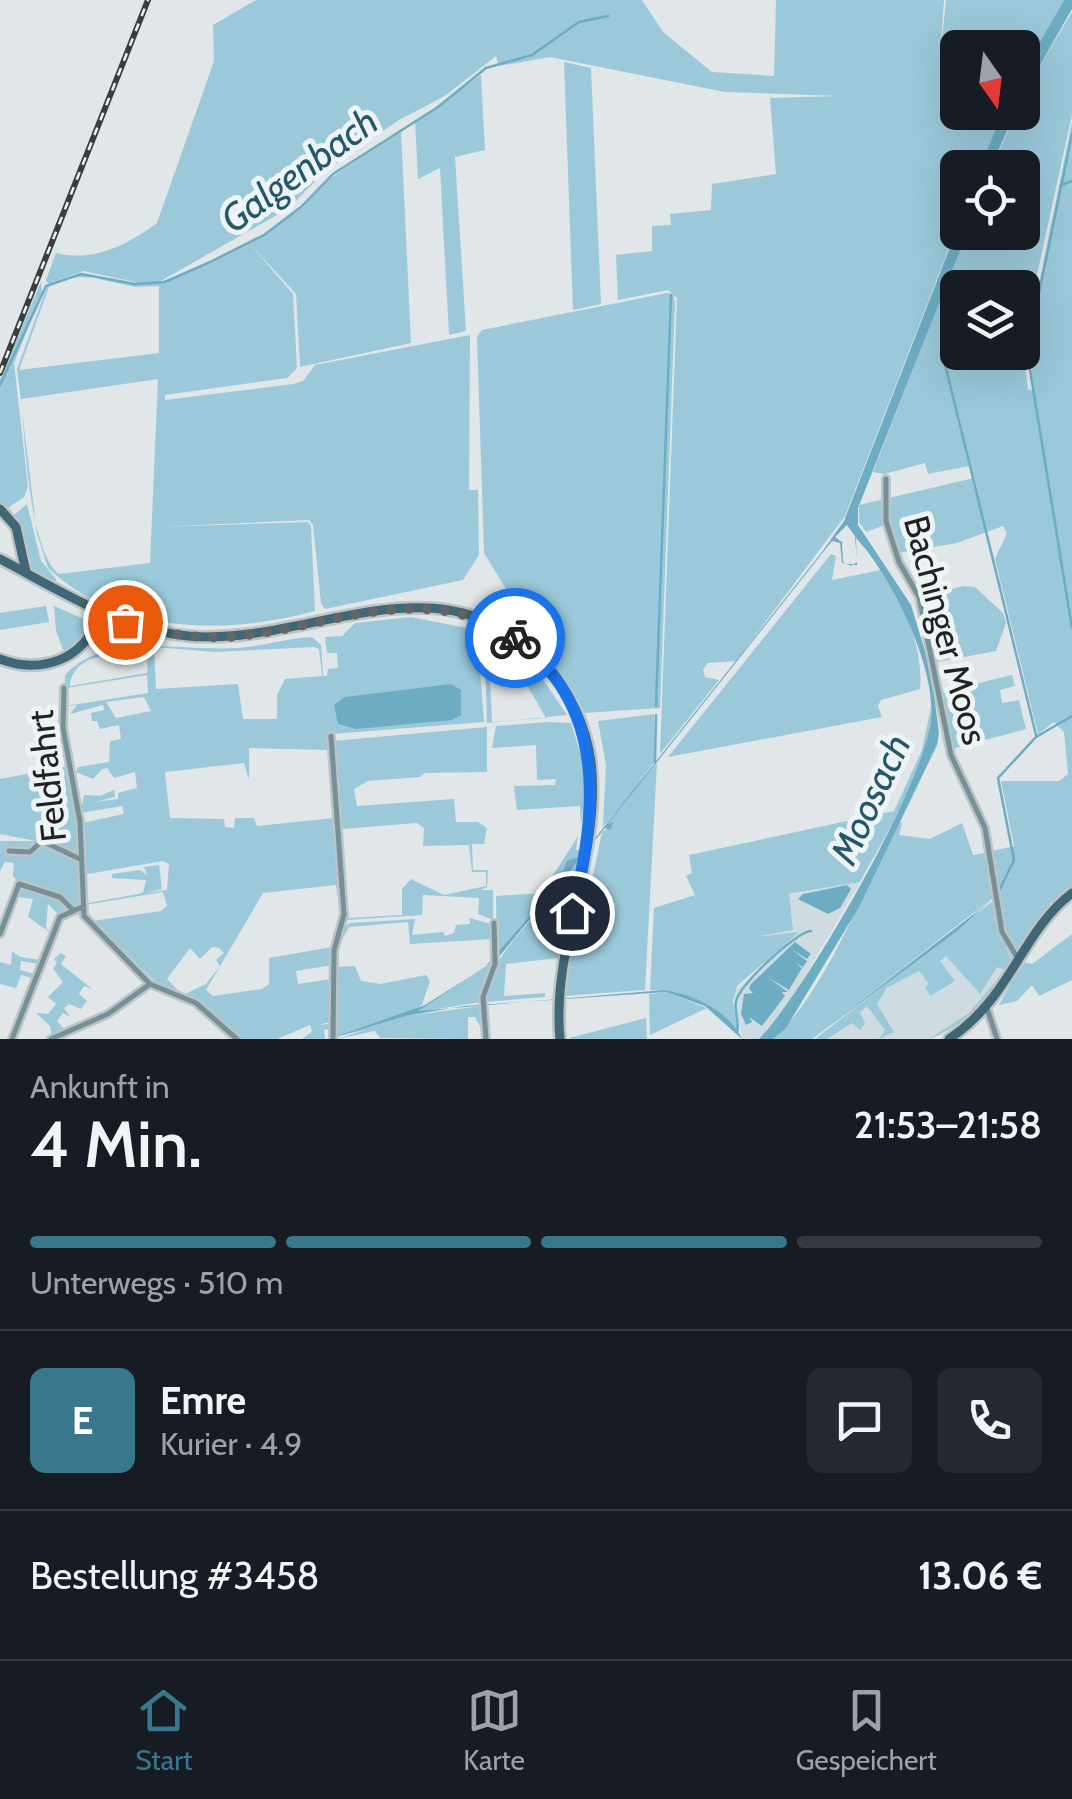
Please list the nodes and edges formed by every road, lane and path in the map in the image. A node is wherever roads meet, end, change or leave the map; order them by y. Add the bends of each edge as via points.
1 (886, 479) dead end
2 (0, 508) edge
3 (20, 551) junction
4 (2, 560) edge
5 (28, 574) junction
6 (87, 606) junction
7 (108, 616) junction
8 (93, 630) junction
9 (0, 659) edge
10 (64, 688) dead end
11 (331, 736) dead end
12 (10, 850) dead end
13 (80, 859) junction
14 (1072, 893) edge
15 (72, 908) junction
16 (82, 908) junction
17 (494, 924) dead end
18 (0, 934) edge
19 (1020, 962) junction
20 (150, 984) junction
21 (987, 1008) junction
22 (333, 1038) edge
23 (12, 1039) edge
24 (51, 1039) edge
25 (237, 1039) edge
26 (486, 1039) edge
27 (560, 1039) edge
28 (949, 1039) edge
29 (997, 1039) edge

1 - 19 street, Bachinger Moos via 886,521 919,598 951,756 985,828 1002,932
2 - 3 main road via 16,527
3 - 4 main road via 14,560
3 - 5 main road
4 - 5 main road
5 - 6 main road
6 - 7 main road
6 - 8 main road
7 - 8 main road
7 - 27 main road via 201,637 390,608 442,609 476,618 526,646 566,692 588,748 592,806 559,992
8 - 9 main road via 54,662 24,666
10 - 13 street, Feldfahrt
11 - 22 street via 344,910 334,953
12 - 13 street, Feldfahrt via 30,852 42,841
13 - 16 street, Feldfahrt
14 - 19 main road
15 - 16 street
15 - 18 street via 18,885
15 - 23 street via 59,919
16 - 20 street
17 - 26 street via 495,964 483,997
19 - 21 main road
20 - 24 street via 108,1014
20 - 25 street via 196,1003
21 - 28 main road
21 - 29 street

